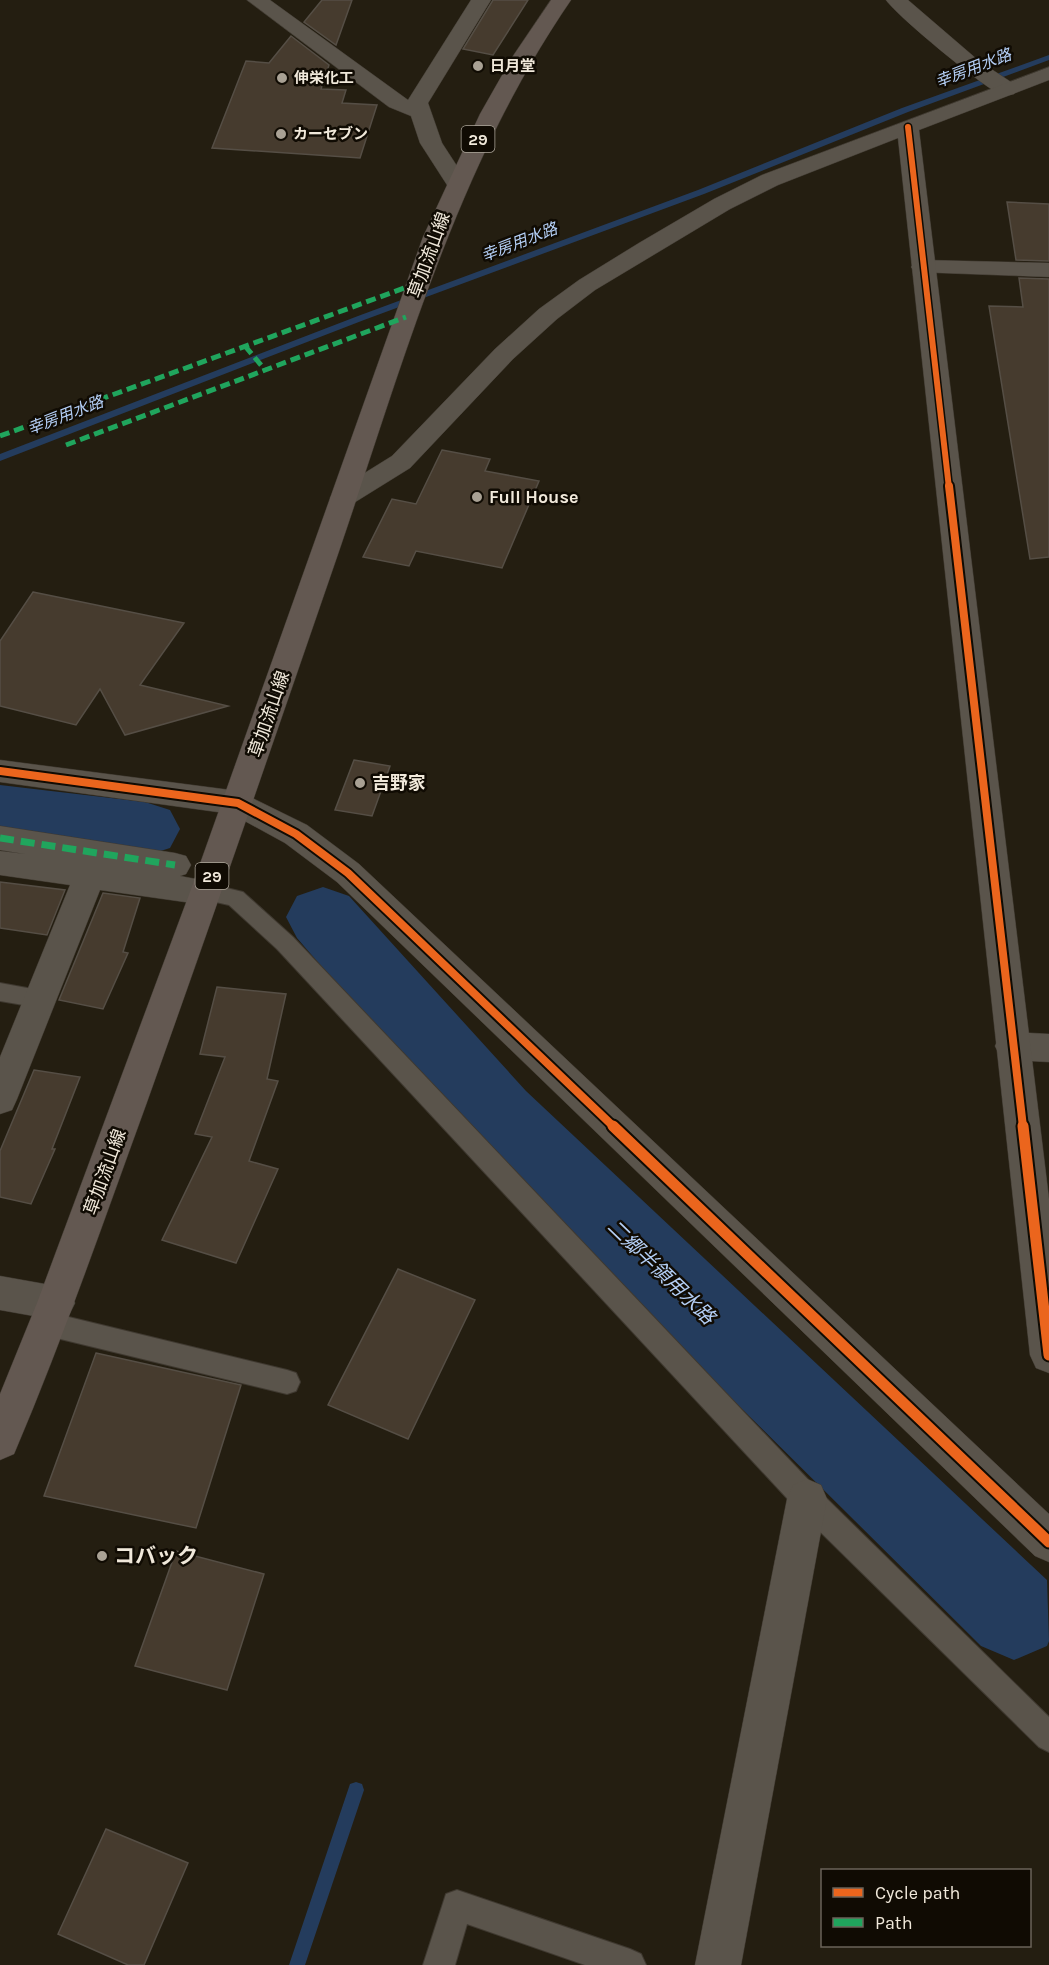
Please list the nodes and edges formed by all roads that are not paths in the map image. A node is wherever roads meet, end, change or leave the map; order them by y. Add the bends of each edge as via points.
1 (257, 0) edge
2 (481, 0) edge
3 (561, 0) edge
4 (896, 0) edge
5 (1049, 73) edge
6 (1006, 89) junction
7 (419, 110) junction
8 (908, 127) junction
9 (457, 183) junction
10 (923, 267) junction
11 (1049, 270) edge
12 (343, 498) junction
13 (0, 771) edge
14 (238, 803) junction
15 (0, 838) edge
16 (0, 862) edge
17 (175, 865) dead end
18 (90, 876) junction
19 (206, 892) junction
20 (0, 992) edge
21 (41, 999) junction
22 (1012, 1046) junction
23 (1049, 1048) edge
24 (0, 1099) edge
25 (0, 1293) edge
26 (52, 1313) junction
27 (1049, 1355) edge
28 (288, 1382) dead end
29 (0, 1441) edge
30 (807, 1498) junction
31 (1049, 1542) edge
32 (1049, 1737) edge
33 (439, 1965) edge
34 (630, 1965) edge
35 (718, 1965) edge

1 - 7 street via 397,102
2 - 7 street via 417,103
3 - 9 main road, 草加流山線 / 29 via 500,94
4 - 6 street
5 - 6 street
6 - 8 street
7 - 9 street via 431,142
8 - 10 street
8 - 12 street via 770,180 722,204 587,285 504,354 401,462
9 - 12 main road, 草加流山線 / 29
10 - 11 street
10 - 22 street
12 - 14 main road, 草加流山線 / 29
13 - 14 street
14 - 19 main road, 草加流山線 / 29
14 - 31 street via 296,834 348,873
15 - 17 street
16 - 18 street
18 - 19 street
18 - 21 street
19 - 26 main road, 草加流山線 / 29
19 - 30 lane via 235,898 285,942
20 - 21 lane
21 - 24 street
22 - 23 street
22 - 27 street
25 - 26 street
26 - 28 lane
26 - 29 main road, 草加流山線 / 29
30 - 32 lane
30 - 35 street
33 - 34 lane via 457,1905

